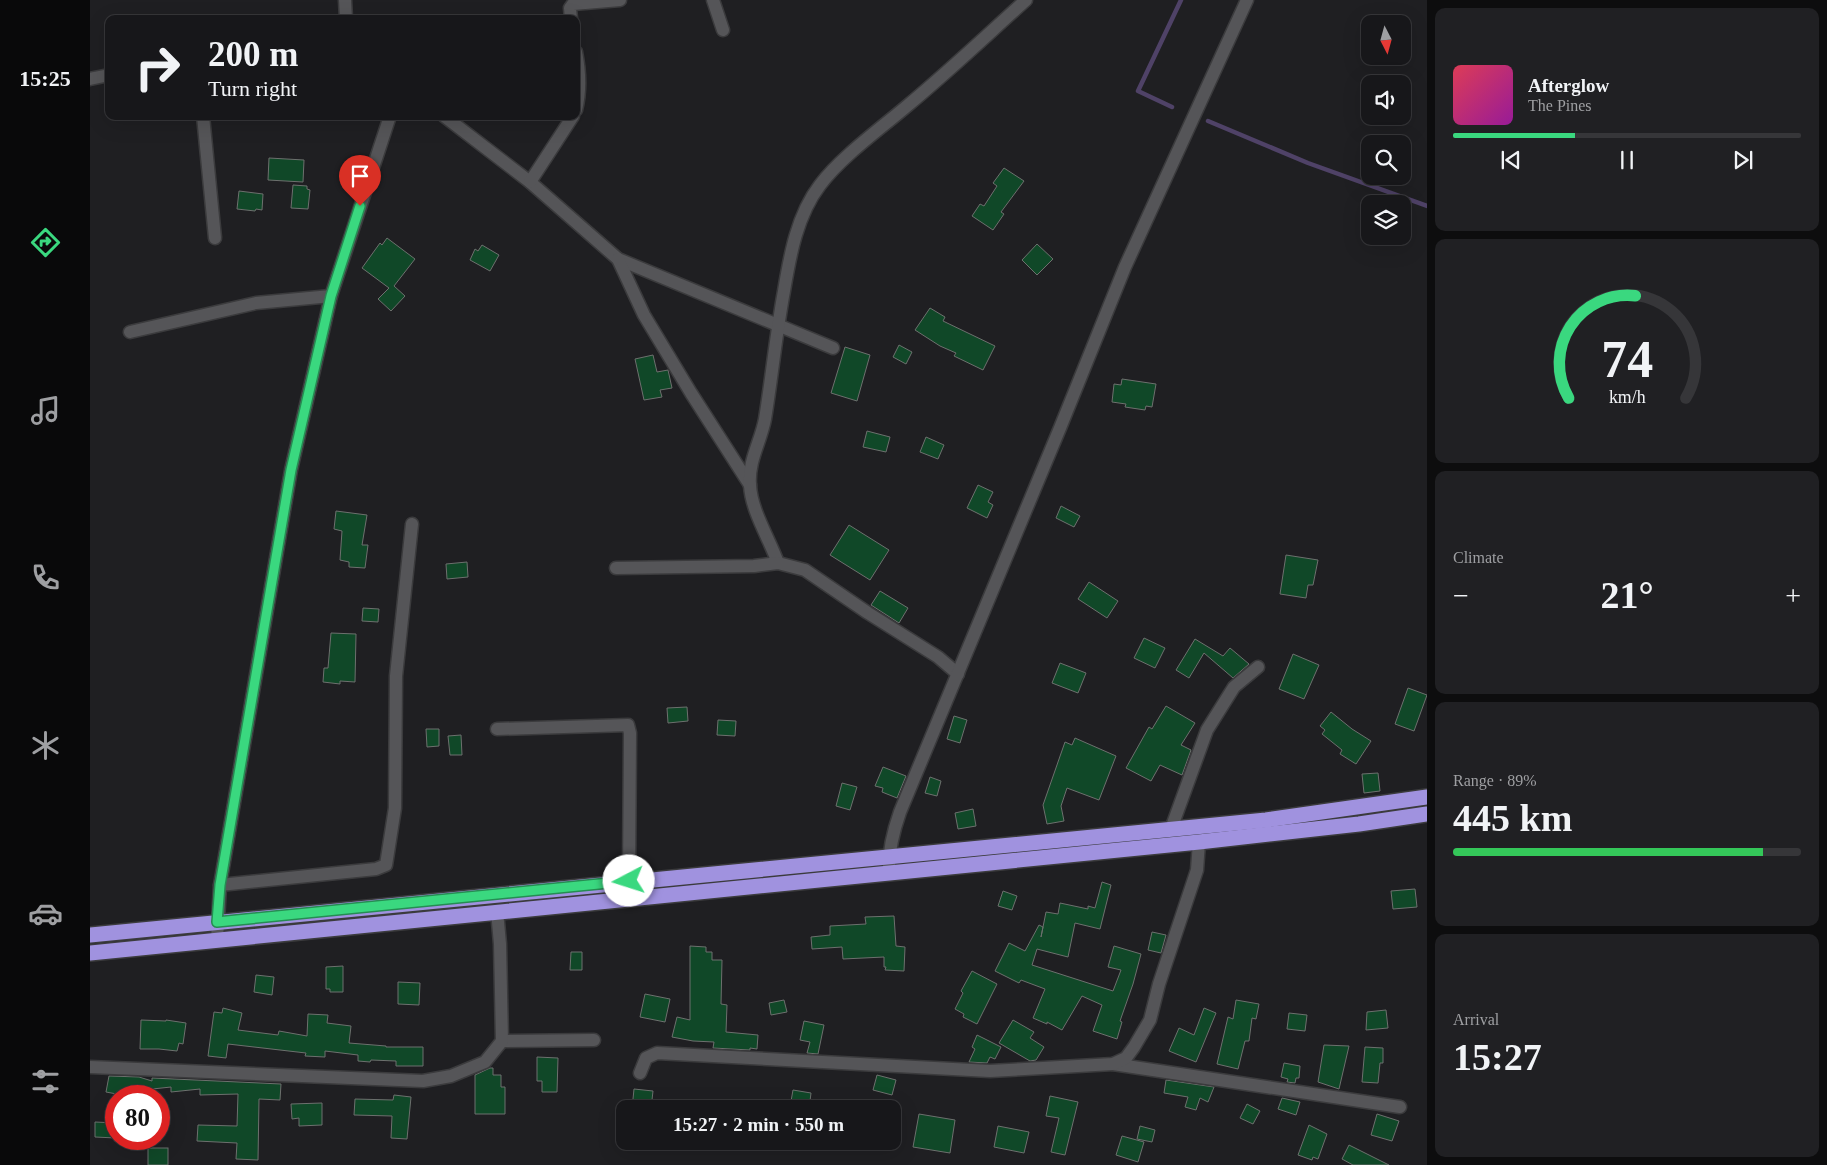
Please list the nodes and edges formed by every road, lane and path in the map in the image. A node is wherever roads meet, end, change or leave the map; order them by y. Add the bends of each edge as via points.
1 (346, 0) edge
2 (620, 0) edge
3 (713, 0) edge
4 (1026, 0) edge
5 (1247, 0) edge
6 (346, 15) edge
7 (571, 15) edge
8 (723, 30) dead end
9 (580, 71) edge
10 (105, 76) edge
11 (90, 79) edge
12 (580, 93) edge
13 (203, 120) edge
14 (389, 120) edge
15 (449, 120) edge
16 (570, 120) edge
17 (530, 182) junction
18 (215, 238) dead end
19 (618, 259) junction
20 (331, 296) junction
21 (778, 326) junction
22 (130, 332) dead end
23 (833, 348) dead end
24 (750, 485) junction
25 (412, 524) dead end
26 (778, 563) junction
27 (616, 568) dead end
28 (1258, 667) dead end
29 (958, 674) junction
30 (497, 729) dead end
31 (1427, 797) edge
32 (1427, 814) edge
33 (1171, 829) junction
34 (1199, 842) junction
35 (888, 856) junction
36 (889, 873) junction
37 (629, 881) junction
38 (220, 885) junction
39 (497, 911) junction
40 (217, 922) junction
41 (90, 935) edge
42 (217, 940) junction
43 (90, 953) edge
44 (594, 1040) dead end
45 (502, 1041) junction
46 (1113, 1064) junction
47 (90, 1067) edge
48 (640, 1073) dead end
49 (1400, 1107) dead end

1 - 6 street
2 - 7 street via 573,4
3 - 8 street
4 - 21 street via 820,185 802,216
5 - 29 street via 1125,266
9 - 12 street
10 - 11 street
13 - 18 street
14 - 20 street
15 - 17 street
16 - 17 street
17 - 19 street
19 - 21 street
19 - 24 street via 644,315
20 - 22 street via 256,303
20 - 38 street via 291,470
21 - 23 street
21 - 24 street via 764,421 752,458
24 - 26 street via 756,510
25 - 38 street via 396,676 395,808 386,865 376,869
26 - 27 street
26 - 29 street via 805,570 938,657
28 - 33 street via 1234,687 1207,730
29 - 35 street via 900,812
30 - 37 street via 628,725
31 - 33 highway via 1266,820
32 - 34 highway
33 - 35 highway
34 - 36 highway
34 - 46 street via 1197,870 1150,1020 1126,1058
35 - 36 street
35 - 37 highway
36 - 39 highway
37 - 40 highway
38 - 40 street
39 - 42 highway
39 - 45 street
40 - 41 highway
40 - 42 street
42 - 43 highway
44 - 45 street
45 - 47 street via 485,1062 451,1076 423,1081
46 - 48 street via 990,1071 657,1053 646,1058
46 - 49 street

